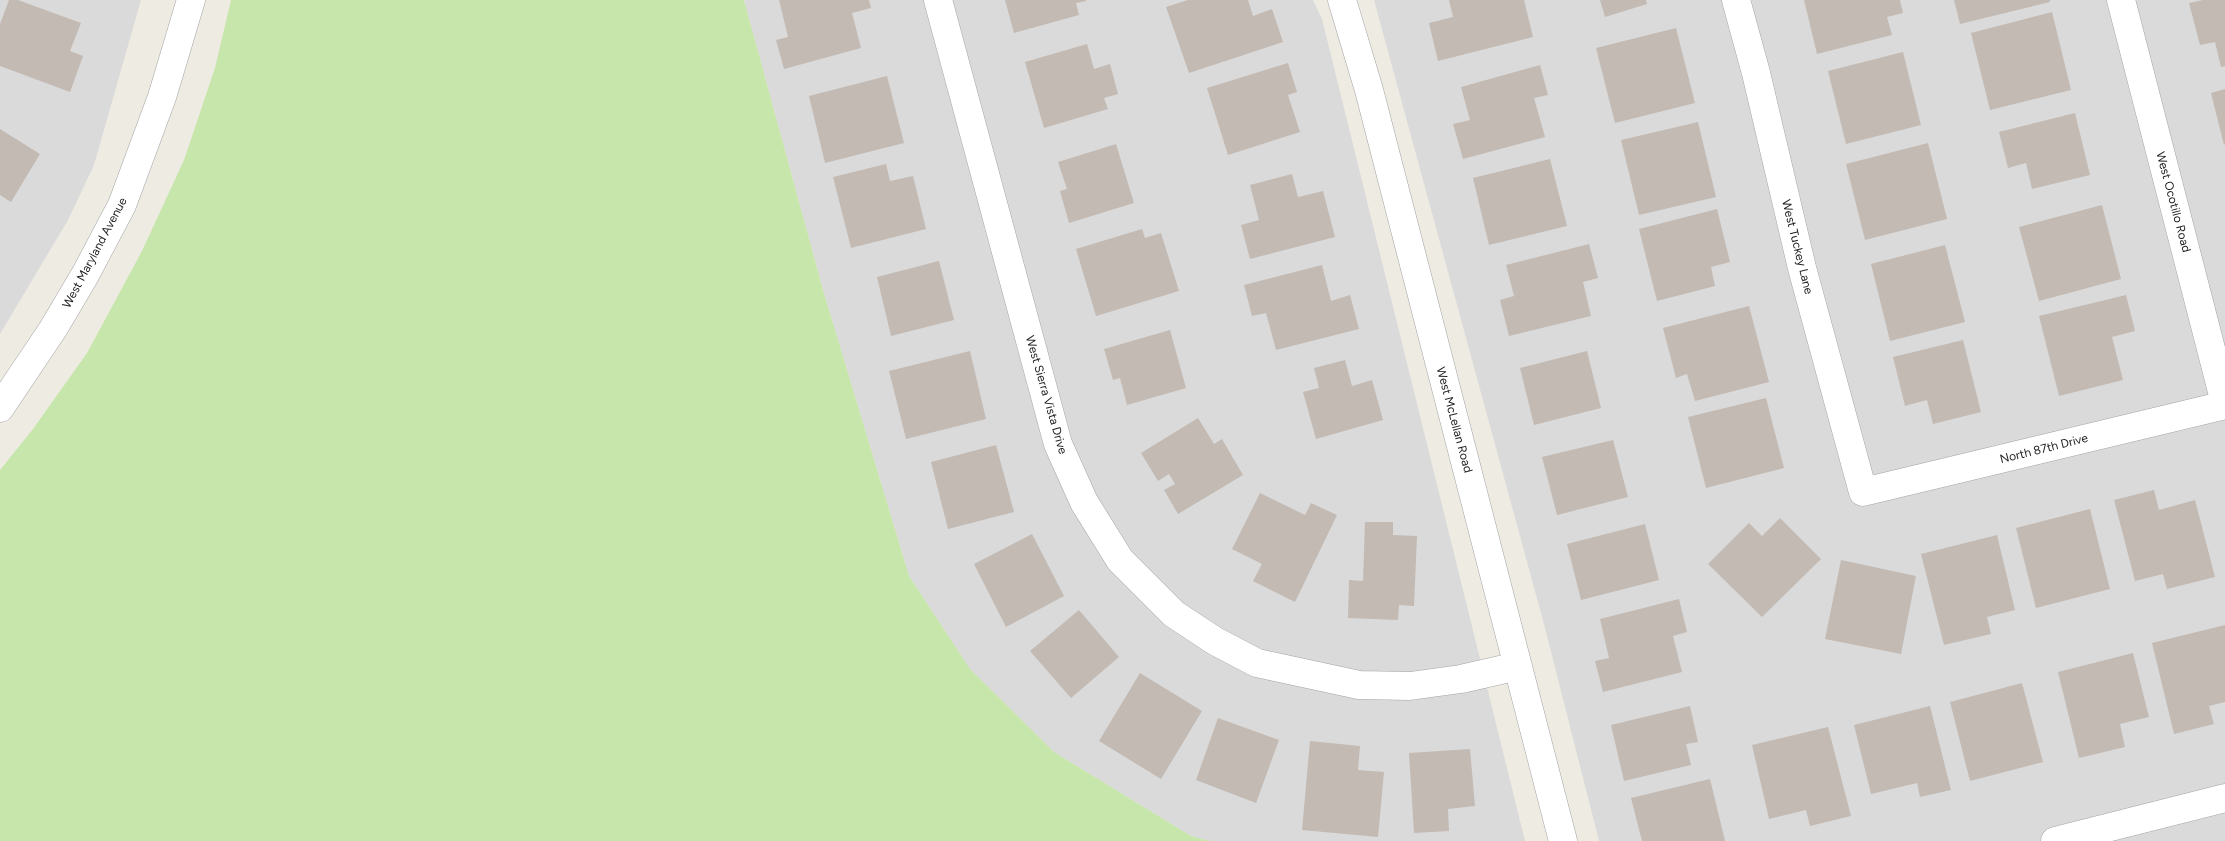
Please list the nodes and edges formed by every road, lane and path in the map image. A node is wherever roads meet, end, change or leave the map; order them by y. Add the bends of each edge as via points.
1 (191, 0) edge
2 (938, 0) edge
3 (1342, 0) edge
4 (1736, 0) edge
5 (2121, 0) edge
6 (2225, 404) edge
7 (0, 408) edge
8 (1863, 492) joint
9 (1518, 666) junction
10 (2225, 798) edge
11 (1563, 841) edge
12 (2055, 841) edge

1 - 7 street, West Maryland Avenue via 162,98 122,205 54,329
2 - 9 street, West Sierra Vista Drive via 1058,444 1084,502 1120,560 1174,614 1257,663 1359,685 1410,686
3 - 9 street, West McLellan Road via 1369,90
4 - 8 street, West Tuckey Lane via 1802,268
5 - 6 street, West Ocotillo Road
6 - 8 street, North 87th Drive
9 - 11 street, West McLellan Road
10 - 12 street

